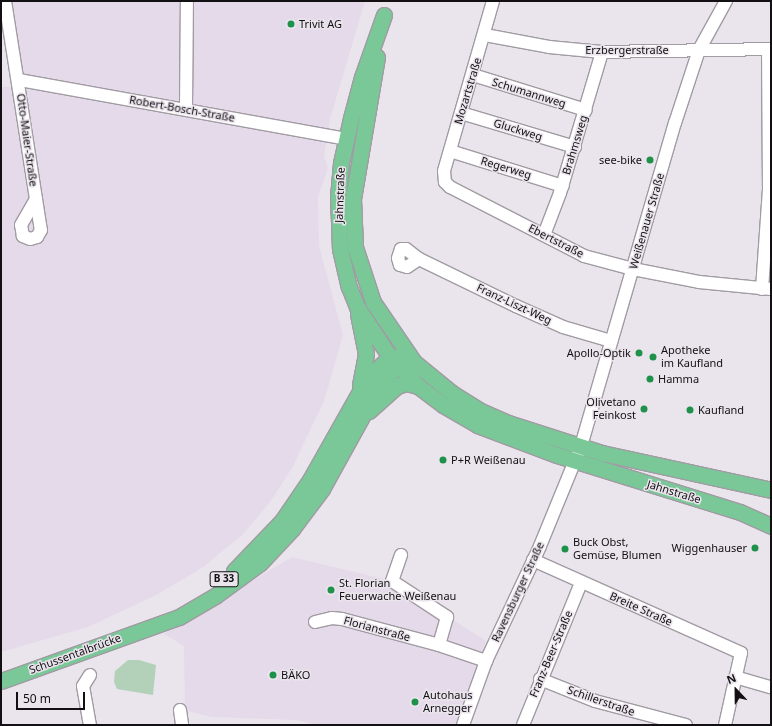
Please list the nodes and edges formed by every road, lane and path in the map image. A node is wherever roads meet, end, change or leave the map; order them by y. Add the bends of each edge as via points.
1 (5, 1) edge
2 (187, 1) edge
3 (493, 1) edge
4 (726, 1) edge
5 (386, 8) edge
6 (485, 34) junction
7 (769, 49) edge
8 (699, 50) junction
9 (602, 52) junction
10 (472, 75) junction
11 (19, 80) junction
12 (186, 108) junction
13 (586, 110) junction
14 (461, 113) junction
15 (346, 139) junction
16 (361, 141) junction
17 (575, 147) junction
18 (450, 151) junction
19 (445, 182) joint
20 (563, 186) junction
21 (36, 199) dead end
22 (544, 235) junction
23 (419, 259) dead end
24 (633, 269) junction
25 (767, 289) edge
26 (357, 307) junction
27 (398, 341) junction
28 (611, 341) junction
29 (395, 359) junction
30 (414, 362) junction
31 (418, 386) junction
32 (360, 388) junction
33 (364, 415) junction
34 (581, 446) junction
35 (576, 461) junction
36 (771, 490) edge
37 (771, 526) edge
38 (401, 555) dead end
39 (533, 560) junction
40 (581, 583) junction
41 (315, 622) dead end
42 (152, 625) junction
43 (439, 645) junction
44 (486, 660) junction
45 (90, 675) dead end
46 (735, 677) junction
47 (540, 678) junction
48 (1, 681) edge
49 (771, 687) edge
50 (180, 710) dead end
51 (90, 725) edge
52 (182, 725) edge
53 (463, 725) edge
54 (523, 725) edge
55 (686, 725) edge
56 (725, 725) edge

1 - 11 street, Otto-Maier-Straße
2 - 12 street
3 - 6 street, Mozartstraße
4 - 8 street, Weißenauer Straße
5 - 15 main road, Jahnstraße via 362,76
5 - 16 main road, Jahnstraße
6 - 9 street, Erzbergerstraße via 549,48
6 - 10 street, Mozartstraße
7 - 8 street, Erzbergerstraße
7 - 25 street
8 - 9 street, Erzbergerstraße
8 - 24 street, Weißenauer Straße
9 - 13 street, Brahmsweg
10 - 13 street, Schumannweg
10 - 14 street, Mozartstraße
11 - 12 street, Robert-Bosch-Straße
11 - 21 street, Otto-Maier-Straße
12 - 15 street, Robert-Bosch-Straße
13 - 17 street, Brahmsweg
14 - 17 street, Gluckweg
14 - 18 street, Mozartstraße
15 - 16 main road
15 - 26 main road, Jahnstraße via 338,195 339,236 344,269
16 - 27 main road, Jahnstraße via 353,199 355,247 373,302
17 - 20 street, Brahmsweg
18 - 19 street, Mozartstraße via 444,171
18 - 20 street, Regerweg
19 - 22 street, Ebertstraße via 450,187
20 - 22 street, Brahmsweg
22 - 24 street, Ebertstraße via 584,256
23 - 28 street, Franz-Liszt-Weg via 563,327
24 - 25 street, Ebertstraße via 699,282
24 - 28 street, Weißenauer Straße
26 - 29 main road, Jahnstraße
26 - 32 main road, B 33 via 366,354
27 - 29 main road, Jahnstraße
27 - 30 main road, Jahnstraße
28 - 34 street, Weißenauer Straße
29 - 30 main road
29 - 31 main road, Jahnstraße
29 - 32 main road, B 33 via 378,366
29 - 33 main road, B 33
30 - 34 main road, Jahnstraße via 452,393 481,411 508,423
31 - 33 main road, B 33 via 406,383 397,386
31 - 35 main road, Jahnstraße via 443,406 477,425
32 - 42 main road, B 33 via 310,480 264,543 222,581
33 - 42 main road, B 33 via 322,489 272,551 215,596 179,617
34 - 35 street
34 - 36 main road, Jahnstraße
35 - 37 main road, Jahnstraße via 740,512
35 - 39 street, Ravensburger Straße
38 - 43 street via 392,580 447,617
39 - 40 street, Breite Straße
39 - 44 street, Ravensburger Straße
40 - 46 street, Breite Straße via 741,653
40 - 47 street, Franz-Beer-Straße
41 - 43 street, Florianstraße via 332,618
42 - 48 main road, Schussentalbrücke / B 33
43 - 44 street, Florianstraße
44 - 53 street, Ravensburger Straße
45 - 51 street via 83,686
46 - 49 street
46 - 56 street
47 - 54 street, Franz-Beer-Straße
47 - 55 street, Schillerstraße via 595,701
50 - 52 street

